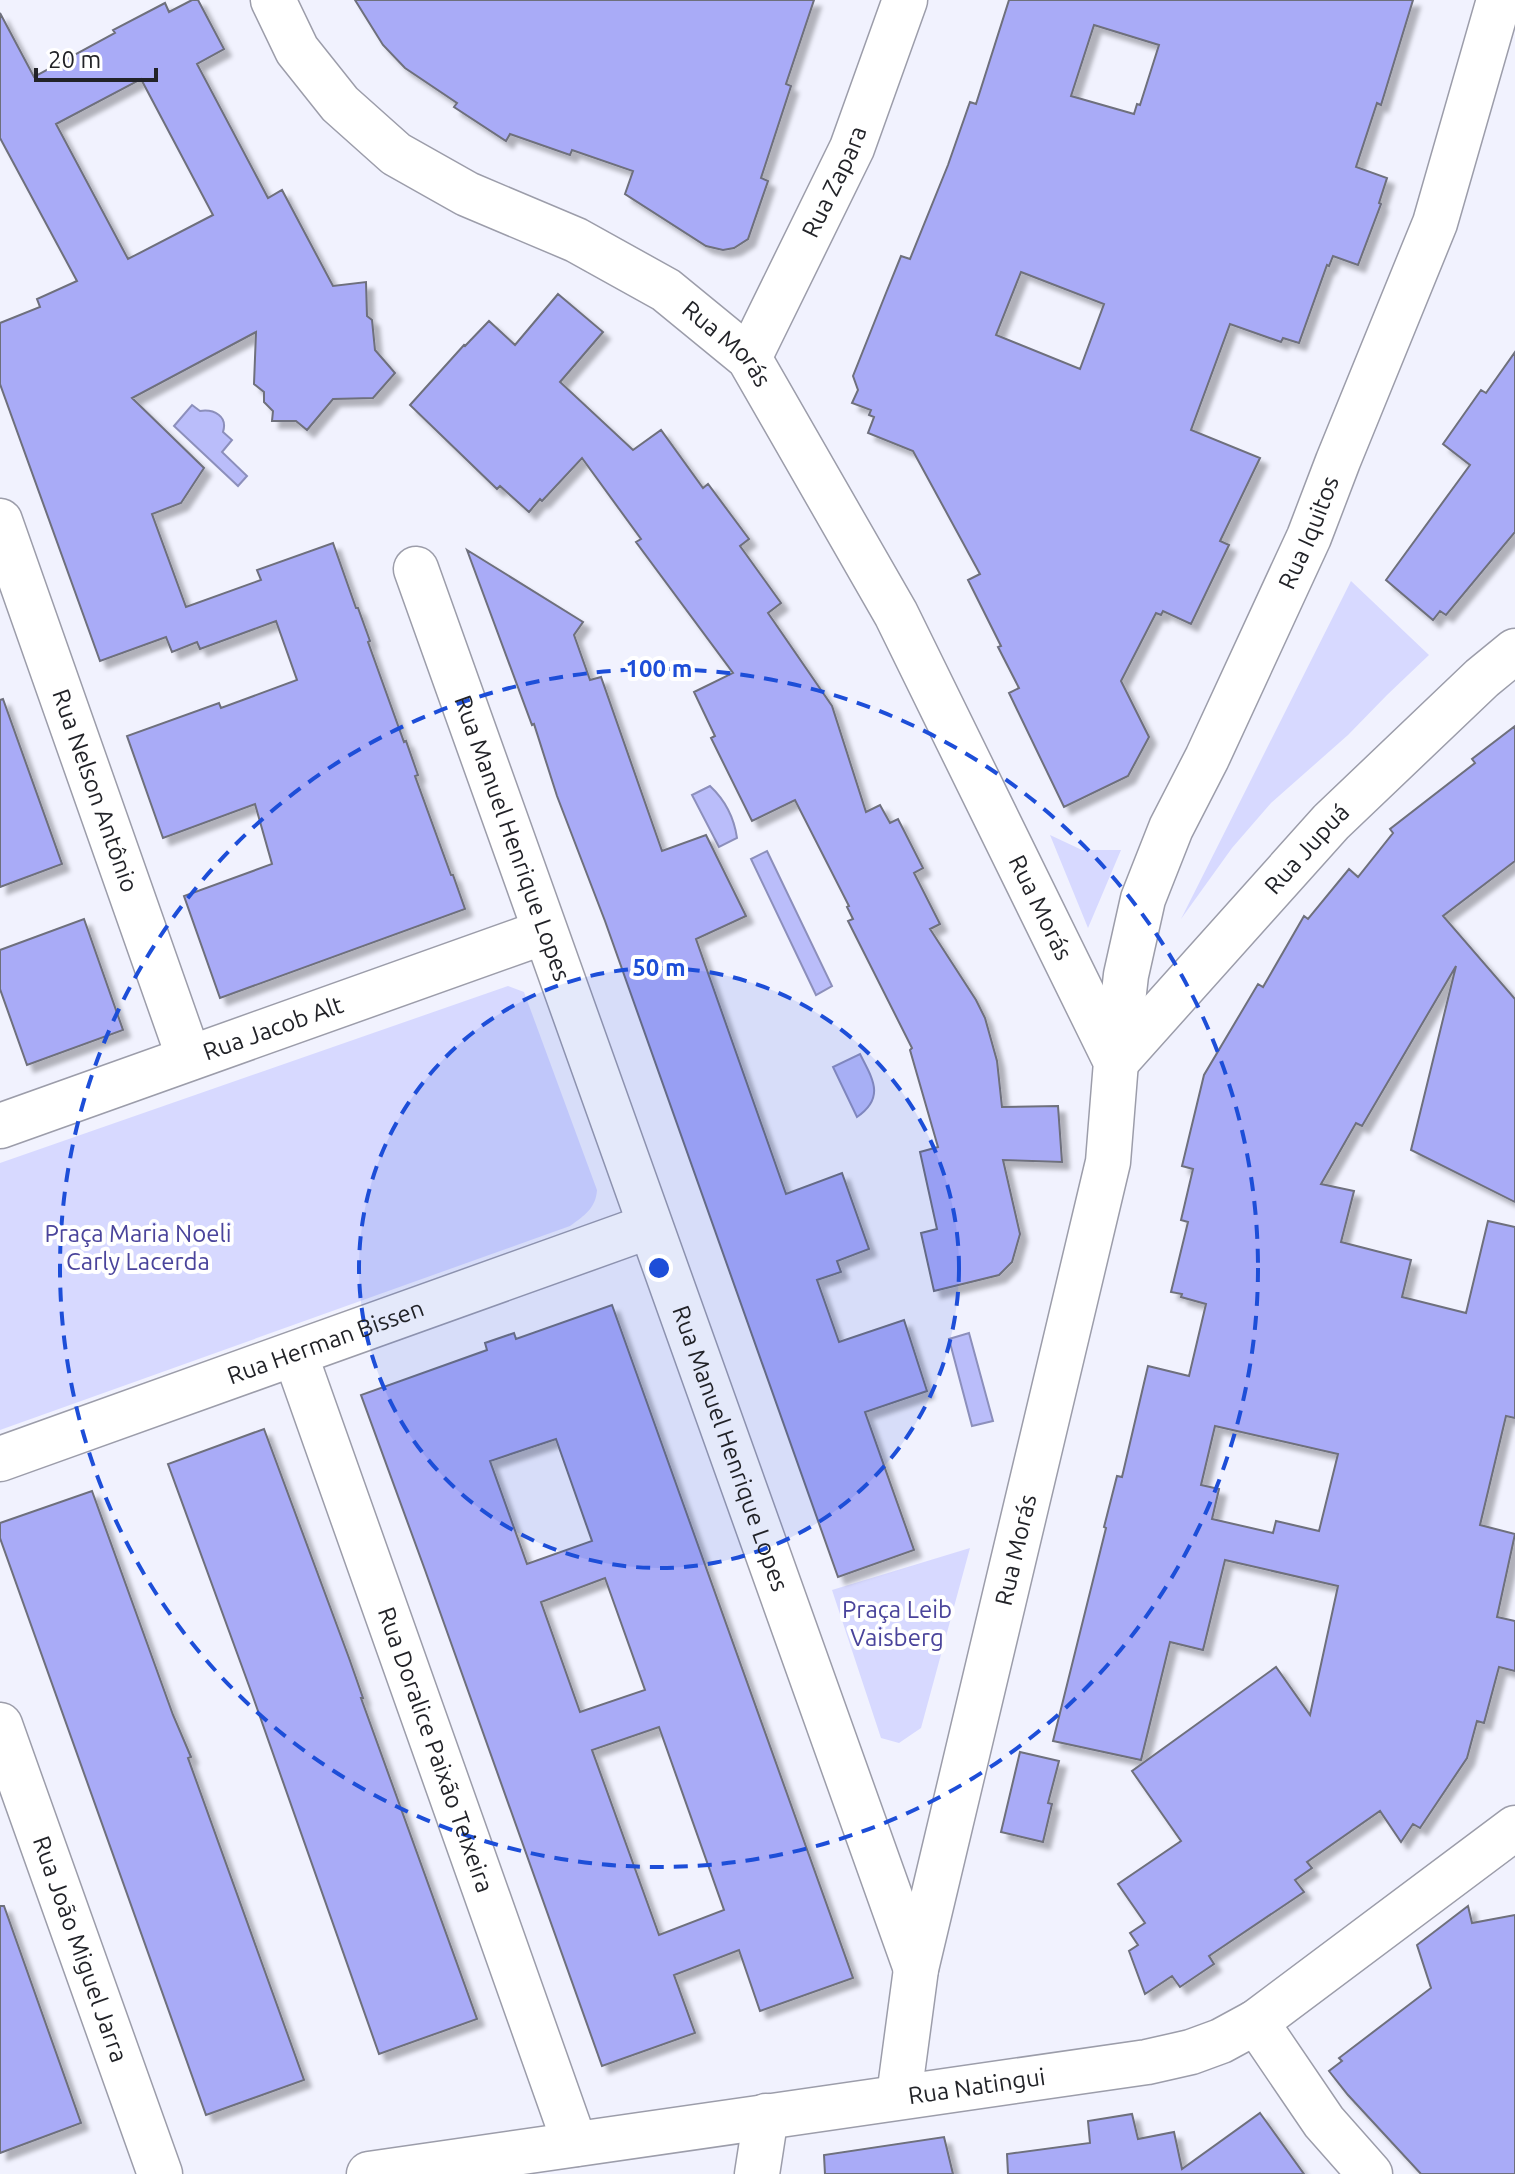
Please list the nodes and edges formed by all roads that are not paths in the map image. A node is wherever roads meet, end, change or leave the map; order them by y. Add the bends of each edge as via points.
1 (273, 0) edge
2 (905, 0) edge
3 (1499, 0) edge
4 (749, 358) junction
5 (0, 521) edge
6 (416, 569) dead end
7 (1515, 651) edge
8 (544, 932) junction
9 (189, 1058) junction
10 (1116, 1062) junction
11 (0, 1126) edge
12 (650, 1226) junction
13 (295, 1354) junction
14 (0, 1459) edge
15 (0, 1725) edge
16 (1515, 1828) edge
17 (916, 1969) junction
18 (1256, 2022) junction
19 (899, 2096) junction
20 (766, 2116) junction
21 (575, 2144) junction
22 (386, 2173) edge
23 (160, 2174) edge
24 (757, 2174) edge
25 (1370, 2174) edge

1 - 4 street, Rua Morás via 297,50 340,104 396,154 467,194 576,240 666,290
2 - 4 street, Rua Zapara via 852,148
3 - 10 street, Rua Iquitos via 1435,223 1309,537 1171,828 1143,899 1126,975
4 - 10 street, Rua Morás via 896,614
5 - 9 street, Rua Nelson Antônio
6 - 8 street, Rua Manuel Henrique Lopes
7 - 10 street, Rua Jupuá via 1331,822
8 - 9 street, Rua Jacob Alt
8 - 12 street, Rua Manuel Henrique Lopes
9 - 11 street, Rua Jacob Alt
10 - 17 street, Rua Morás via 1108,1162
12 - 13 street, Rua Herman Bissen
12 - 17 street, Rua Manuel Henrique Lopes
13 - 14 street, Rua Herman Bissen
13 - 21 street, Rua Doralice Paixão Teixeira
15 - 23 street, Rua João Miguel Jarra
16 - 18 street, Rua Natingui
17 - 19 street, Rua Morás
18 - 19 street, Rua Natingui via 1221,2041 1147,2062
18 - 25 street via 1324,2122
19 - 20 street, Rua Natingui
20 - 21 street, Rua Natingui
20 - 24 street
21 - 22 street, Rua Natingui

